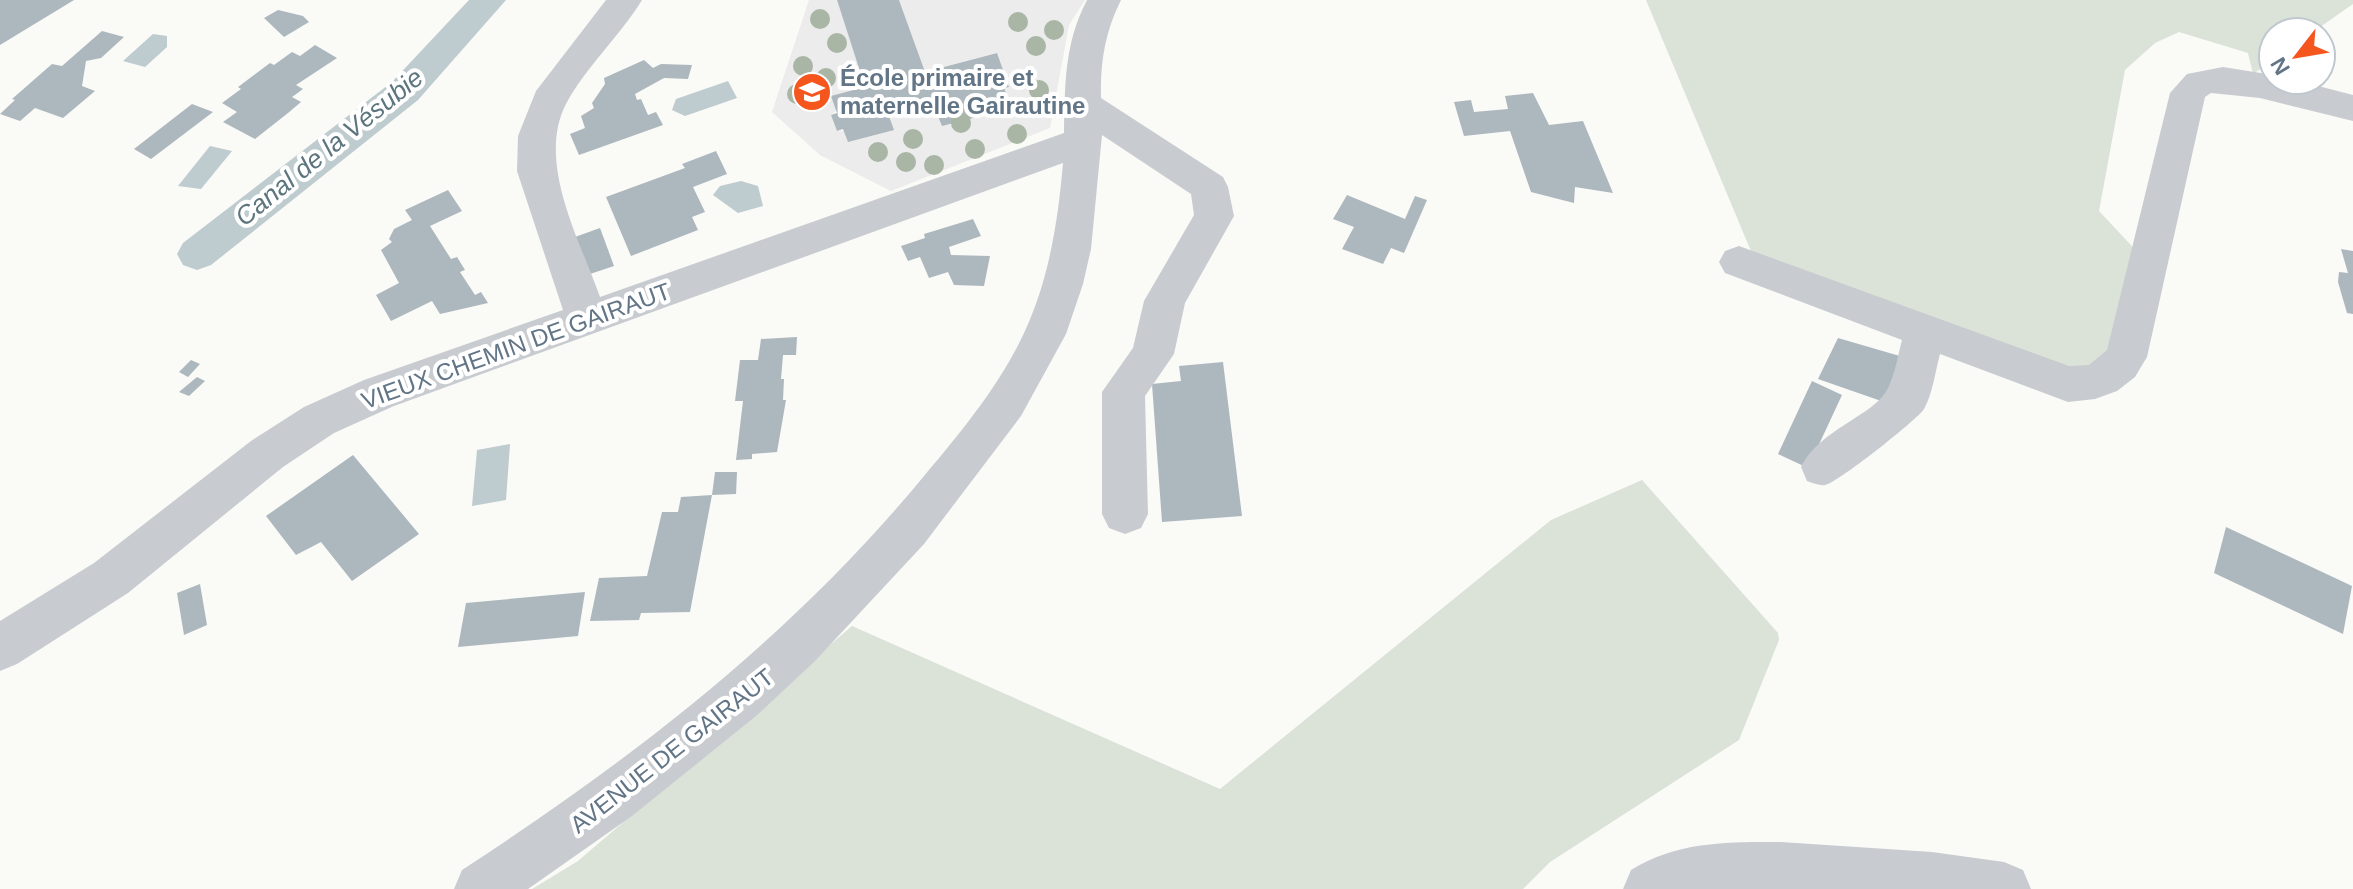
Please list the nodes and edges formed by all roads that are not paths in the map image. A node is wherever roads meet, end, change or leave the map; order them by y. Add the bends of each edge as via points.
1 (625, 0) edge
2 (1104, 0) edge
3 (2353, 108) edge
4 (1083, 122) junction
5 (1739, 262) dead end
6 (587, 320) junction
7 (1925, 331) junction
8 (1823, 467) dead end
9 (1125, 514) dead end
10 (0, 648) edge
11 (481, 889) edge
12 (1650, 889) edge
13 (2004, 889) edge

1 - 6 street via 549,100 537,136 536,171
2 - 4 street, AVENUE DE GAIRAUT via 1090,25 1082,57
3 - 7 street via 2232,81 2196,84 2188,93 2126,357 2111,376 2092,384 2068,384
4 - 6 street, VIEUX CHEMIN DE GAIRAUT
4 - 9 street via 1209,187 1214,216 1165,301 1153,354 1123,392
4 - 11 street, AVENUE DE GAIRAUT via 1074,233 1063,285 1041,342 996,419 930,505 788,658 694,739 569,832
5 - 7 street
6 - 10 street, VIEUX CHEMIN DE GAIRAUT via 379,393 319,420 267,454 111,578
7 - 8 street via 1907,399
12 - 13 street via 1662,880 1720,870 1937,878

